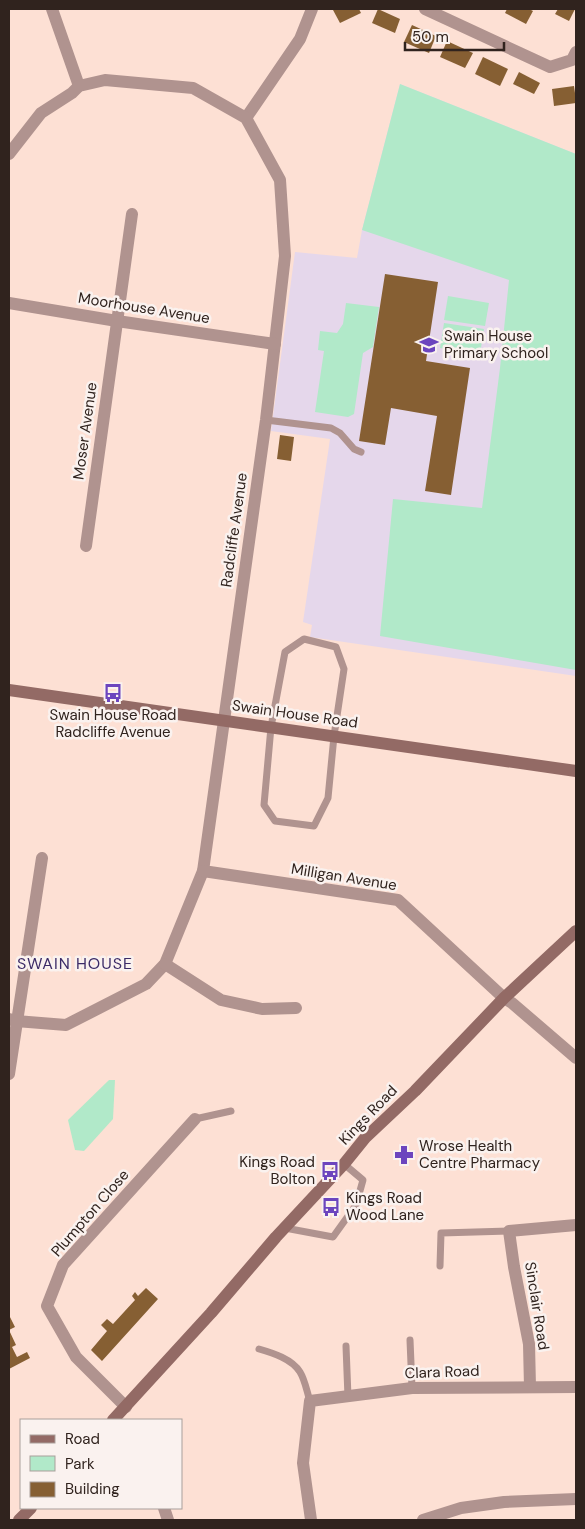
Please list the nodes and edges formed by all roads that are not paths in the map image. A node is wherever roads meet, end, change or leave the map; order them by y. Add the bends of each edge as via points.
1 (52, 9) edge
2 (312, 9) edge
3 (425, 9) edge
4 (576, 52) edge
5 (78, 86) junction
6 (246, 118) junction
7 (9, 154) edge
8 (132, 214) dead end
9 (9, 303) edge
10 (117, 321) junction
11 (275, 344) junction
12 (266, 420) junction
13 (362, 452) dead end
14 (86, 546) dead end
15 (9, 690) edge
16 (225, 720) junction
17 (271, 727) junction
18 (334, 736) junction
19 (576, 771) edge
20 (42, 858) dead end
21 (203, 871) junction
22 (576, 931) edge
23 (165, 964) junction
24 (504, 998) junction
25 (296, 1008) dead end
26 (13, 1020) edge
27 (576, 1058) edge
28 (9, 1074) edge
29 (230, 1111) dead end
30 (195, 1119) joint
31 (344, 1164) junction
32 (576, 1225) edge
33 (285, 1228) junction
34 (509, 1231) junction
35 (440, 1266) dead end
36 (410, 1340) dead end
37 (346, 1346) dead end
38 (259, 1348) dead end
39 (530, 1387) junction
40 (576, 1387) edge
41 (412, 1388) junction
42 (348, 1397) junction
43 (310, 1402) junction
44 (126, 1407) junction
45 (114, 1419) edge
46 (576, 1498) edge
47 (29, 1509) edge
48 (19, 1520) edge
49 (311, 1520) edge
50 (423, 1520) edge

1 - 5 street
2 - 6 street via 300,40
3 - 4 street via 550,67 572,60
5 - 6 street via 105,80 193,88
5 - 7 street via 41,113
6 - 11 street, Radcliffe Avenue via 280,180 285,256
8 - 10 street, Moser Avenue
9 - 10 street, Moorhouse Avenue
10 - 11 street, Moorhouse Avenue
10 - 14 street, Moser Avenue
11 - 12 street, Radcliffe Avenue
12 - 13 lane via 331,428 354,449
12 - 16 street, Radcliffe Avenue
15 - 16 street, Swain House Road
16 - 17 street, Swain House Road
16 - 21 street, Radcliffe Avenue
17 - 18 street, Swain House Road
17 - 18 lane via 285,652 304,639 336,647 344,669
17 - 18 lane via 264,805 275,820 314,826 328,798
18 - 19 street, Swain House Road
20 - 26 street
21 - 23 street, Radcliffe Avenue
21 - 24 street, Milligan Avenue via 398,900
22 - 24 street, Kings Road
23 - 25 street via 221,1000 262,1009
23 - 26 street via 146,984 66,1025
24 - 27 street, Milligan Avenue
24 - 31 street, Kings Road via 365,1138
26 - 28 street
29 - 30 lane
30 - 44 street, Plumpton Close via 63,1265 46,1306 76,1357
31 - 33 street, Kings Road
31 - 33 lane via 363,1180 356,1205 333,1237
32 - 34 street
33 - 44 street, Kings Road
34 - 35 lane via 441,1233
34 - 39 street, Sinclair Road via 529,1344
36 - 41 lane
37 - 42 lane
38 - 43 lane via 293,1364 300,1372
39 - 40 street, Clara Road
39 - 41 street, Clara Road
41 - 42 street, Clara Road
42 - 43 street, Clara Road
43 - 49 street via 303,1463
44 - 45 street, Kings Road
46 - 50 street via 461,1508
47 - 48 street

